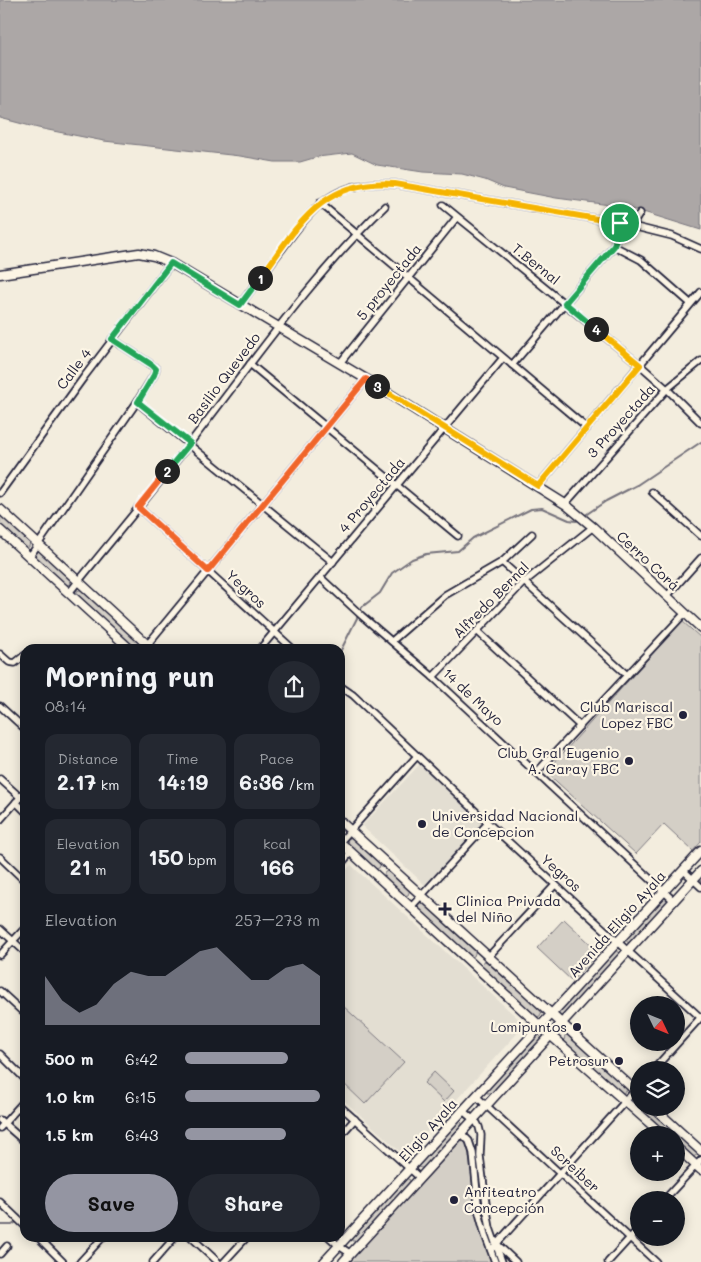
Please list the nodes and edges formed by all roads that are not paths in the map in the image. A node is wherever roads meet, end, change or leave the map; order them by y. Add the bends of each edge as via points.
1 (320, 203) junction
2 (443, 205) dead end
3 (384, 206) dead end
4 (640, 213) dead end
5 (458, 217) junction
6 (620, 223) junction
7 (356, 234) junction
8 (614, 246) junction
9 (701, 248) edge
10 (171, 263) junction
11 (0, 274) edge
12 (408, 278) junction
13 (701, 292) edge
14 (565, 303) junction
15 (690, 303) junction
16 (240, 305) junction
17 (279, 327) junction
18 (112, 339) junction
19 (503, 358) junction
20 (701, 361) edge
21 (340, 363) junction
22 (250, 364) junction
23 (512, 365) junction
24 (640, 365) junction
25 (366, 379) junction
26 (667, 389) junction
27 (138, 402) junction
28 (701, 423) edge
29 (327, 427) junction
30 (444, 428) junction
31 (587, 428) junction
32 (190, 443) junction
33 (396, 486) junction
34 (538, 486) junction
35 (652, 492) dead end
36 (0, 493) edge
37 (566, 504) junction
38 (263, 506) junction
39 (138, 507) junction
40 (0, 508) edge
41 (593, 527) junction
42 (0, 530) edge
43 (532, 534) dead end
44 (458, 536) dead end
45 (701, 536) edge
46 (39, 544) junction
47 (30, 556) junction
48 (701, 558) edge
49 (333, 562) junction
50 (502, 562) junction
51 (208, 571) junction
52 (320, 577) junction
53 (79, 581) junction
54 (523, 583) junction
55 (69, 593) junction
56 (667, 596) junction
57 (685, 613) junction
58 (701, 628) edge
59 (476, 631) junction
60 (274, 632) junction
61 (392, 640) junction
62 (125, 644) edge
63 (145, 644) edge
64 (150, 644) edge
65 (264, 644) edge
66 (287, 644) edge
67 (0, 654) edge
68 (20, 659) edge
69 (627, 675) junction
70 (433, 677) junction
71 (345, 690) edge
72 (0, 706) edge
73 (20, 724) edge
74 (580, 726) junction
75 (417, 756) junction
76 (536, 773) junction
77 (0, 779) edge
78 (20, 798) edge
79 (18, 800) junction
80 (20, 803) edge
81 (0, 820) edge
82 (488, 823) junction
83 (345, 826) edge
84 (351, 831) junction
85 (345, 837) edge
86 (345, 847) edge
87 (701, 851) edge
88 (351, 852) junction
89 (0, 857) edge
90 (345, 859) edge
91 (683, 870) junction
92 (701, 871) edge
93 (20, 875) edge
94 (693, 880) junction
95 (555, 885) junction
96 (701, 887) edge
97 (664, 890) junction
98 (421, 896) junction
99 (674, 901) junction
100 (411, 907) junction
101 (0, 929) edge
102 (20, 933) edge
103 (13, 941) junction
104 (617, 941) junction
105 (20, 947) edge
106 (628, 952) junction
107 (0, 955) edge
108 (488, 957) junction
109 (0, 991) edge
110 (20, 1009) edge
111 (551, 1015) junction
112 (701, 1017) edge
113 (562, 1024) junction
114 (540, 1026) junction
115 (552, 1036) junction
116 (0, 1054) edge
117 (661, 1061) edge
118 (20, 1074) edge
119 (630, 1084) edge
120 (476, 1096) junction
121 (630, 1097) edge
122 (626, 1101) junction
123 (20, 1105) edge
124 (487, 1106) junction
125 (345, 1110) edge
126 (462, 1110) junction
127 (663, 1116) edge
128 (355, 1119) junction
129 (474, 1120) junction
130 (1, 1124) edge
131 (653, 1126) edge
132 (345, 1130) edge
133 (461, 1133) junction
134 (20, 1138) edge
135 (701, 1151) edge
136 (685, 1154) edge
137 (699, 1165) edge
138 (410, 1168) junction
139 (560, 1173) junction
140 (420, 1178) junction
141 (673, 1191) edge
142 (0, 1202) edge
143 (20, 1221) edge
144 (630, 1237) joint
145 (345, 1239) edge
146 (43, 1242) edge
147 (98, 1242) edge
148 (171, 1242) edge
149 (196, 1242) edge
150 (242, 1242) edge
151 (335, 1242) edge
152 (343, 1242) edge
153 (496, 1244) junction
154 (7, 1246) dead end
155 (339, 1246) junction
156 (639, 1246) edge
157 (491, 1250) junction
158 (0, 1254) edge
159 (350, 1254) junction
160 (63, 1262) edge
161 (80, 1262) edge
162 (153, 1262) edge
163 (218, 1262) edge
164 (224, 1262) edge
165 (324, 1262) edge
166 (343, 1262) edge
167 (495, 1262) edge
168 (502, 1262) edge
169 (516, 1262) edge
170 (608, 1262) edge
171 (656, 1262) edge

1 - 6 street via 354,186 381,183
1 - 7 street
1 - 16 street via 300,224
2 - 5 street, T.Bernal
3 - 7 street, Basilio Quevedo
4 - 6 street via 635,221
5 - 12 street, 5 proyectada
5 - 14 street, T.Bernal
6 - 8 street
6 - 9 street via 672,236
7 - 12 street
7 - 17 street, Basilio Quevedo
8 - 14 street
8 - 15 street via 642,260
10 - 11 street, Cerro Corá via 139,254
10 - 16 street, Cerro Corá
10 - 18 street, Calle 4
12 - 19 street
12 - 21 street, 5 proyectada
13 - 15 street
14 - 23 street
14 - 24 street, T.Bernal
15 - 24 street
16 - 17 street, Cerro Corá
17 - 21 street, Cerro Corá
17 - 22 street, Basilio Quevedo
18 - 27 street via 156,369
18 - 36 street, Calle 4
19 - 23 street
19 - 30 street, 4 Proyectada
20 - 26 street, 3 Proyectada
21 - 25 street, Cerro Corá
22 - 29 street
22 - 32 street, Basilio Quevedo
23 - 31 street
24 - 26 street, T.Bernal
24 - 31 street
25 - 29 street
25 - 30 street, Cerro Corá
26 - 28 street, T.Bernal
26 - 37 street, 3 Proyectada
27 - 32 street
27 - 46 street
29 - 33 street
29 - 38 street
30 - 33 street, 4 Proyectada
30 - 34 street, Cerro Corá
31 - 34 street
32 - 38 street
32 - 39 street, Basilio Quevedo
33 - 44 street
33 - 49 street, 4 Proyectada
34 - 37 street, Cerro Corá
35 - 45 street
37 - 41 street, Cerro Corá
38 - 49 street
38 - 51 street
39 - 51 street, Yegros
39 - 53 street, Basilio Quevedo
40 - 46 street
41 - 54 street, Alfredo Bernal
41 - 56 street, Cerro Corá
42 - 47 street
43 - 50 street
46 - 47 street
46 - 53 street
47 - 55 street
48 - 56 street
49 - 52 street, 4 Proyectada
50 - 54 street
50 - 61 street via 445,595
51 - 60 street, Yegros
51 - 64 street
52 - 60 street, 4 Proyectada
52 - 61 street, 14 de Mayo
53 - 55 street, Basilio Quevedo
53 - 63 street
54 - 59 street, Alfredo Bernal
54 - 69 street
55 - 62 street
56 - 57 street, Cerro Corá
57 - 58 street, Cerro Corá
57 - 69 street
59 - 70 street, Alfredo Bernal
59 - 74 street
60 - 65 street, 4 Proyectada
60 - 66 street, Yegros
61 - 70 street, 14 de Mayo
67 - 68 street via 9,662 15,663
69 - 74 street
70 - 76 street, 14 de Mayo
71 - 75 street, Yegros
72 - 73 street
74 - 76 street
75 - 82 street, Yegros
75 - 84 street
76 - 97 street, 14 de Mayo
77 - 79 street
78 - 79 street
79 - 80 street
79 - 81 street
82 - 95 street, Yegros
82 - 98 street
83 - 84 street
84 - 85 street
84 - 98 street
86 - 88 street
87 - 91 street, Avenida Eligio Ayala
88 - 90 street
88 - 100 street
89 - 93 street
91 - 94 street
91 - 97 street, Avenida Eligio Ayala
92 - 94 street, Avenida Eligio Ayala
94 - 96 street
94 - 99 street, Avenida Eligio Ayala
95 - 104 street, Yegros
95 - 108 street
97 - 99 street, 14 de Mayo
97 - 104 street, Avenida Eligio Ayala
98 - 100 street
98 - 108 street
99 - 106 street, Avenida Eligio Ayala
100 - 114 street
101 - 103 street
102 - 103 street
103 - 105 street
103 - 107 street
104 - 106 street, Yegros
104 - 111 street, Avenida Eligio Ayala
106 - 112 street, Yegros
106 - 113 street, Avenida Eligio Ayala
108 - 111 street
109 - 110 street
111 - 113 street
111 - 114 street, Eligio Ayala
112 - 117 street
113 - 115 street, Eligio Ayala
113 - 119 street
114 - 115 street
114 - 120 street, Eligio Ayala
115 - 122 street
115 - 124 street, Eligio Ayala
116 - 118 street
120 - 124 street, Screiber
120 - 126 street, Eligio Ayala
121 - 122 street
122 - 131 street
122 - 139 street
123 - 130 street
124 - 129 street, Eligio Ayala
124 - 139 street, Screiber
125 - 128 street
126 - 129 street
126 - 138 street, Eligio Ayala
127 - 135 street
128 - 132 street
128 - 138 street
129 - 133 street, Eligio Ayala
129 - 153 street via 482,1135 480,1156 484,1194
130 - 134 street
133 - 140 street, Eligio Ayala
133 - 157 street via 473,1152 479,1213
136 - 137 street
137 - 141 street
138 - 140 street
138 - 145 street, Eligio Ayala
139 - 144 street, Screiber
139 - 153 street
140 - 159 street, Eligio Ayala
142 - 143 street
144 - 170 street
146 - 160 street
147 - 161 street
148 - 162 street
149 - 163 street
150 - 164 street
151 - 155 street
152 - 155 street, Eligio Ayala
153 - 157 street
153 - 168 street
153 - 169 street
154 - 158 street
155 - 159 street
155 - 165 street, Eligio Ayala
156 - 171 street, Screiber
157 - 167 street
159 - 166 street, Eligio Ayala

